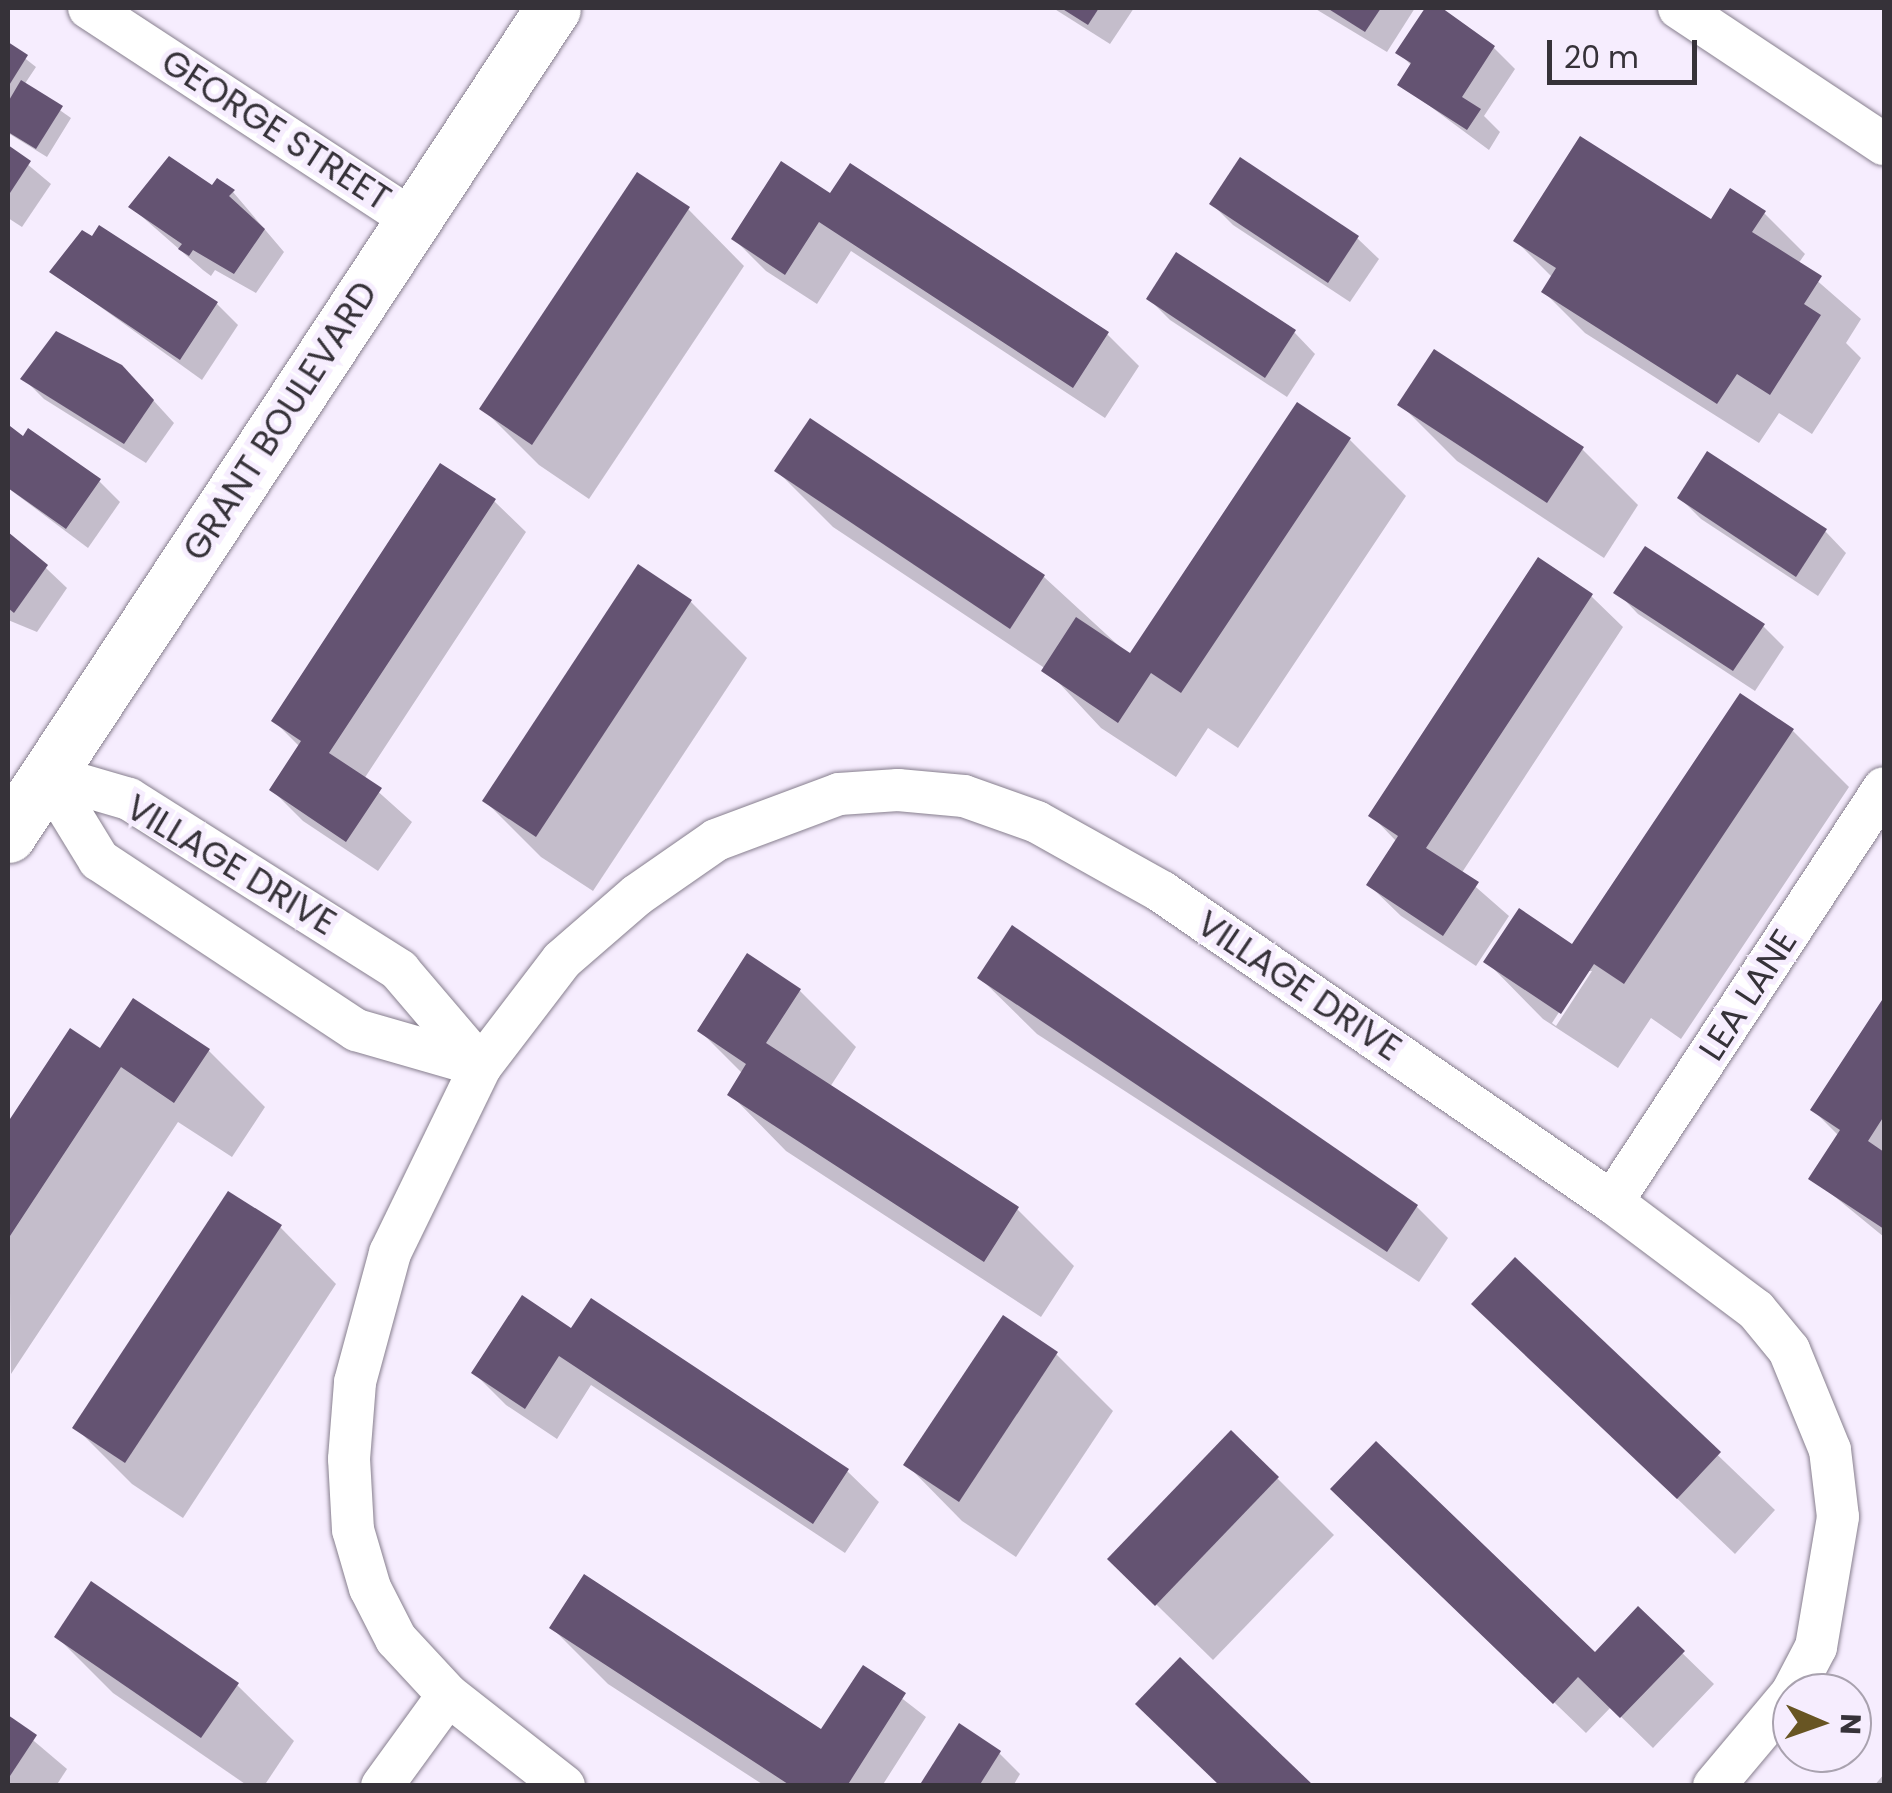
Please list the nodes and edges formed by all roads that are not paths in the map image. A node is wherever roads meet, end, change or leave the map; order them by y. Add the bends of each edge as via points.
1 (89, 8) edge
2 (553, 8) edge
3 (1680, 8) edge
4 (1884, 144) edge
5 (412, 219) junction
6 (47, 774) junction
7 (1884, 788) edge
8 (8, 834) edge
9 (481, 1066) junction
10 (1612, 1202) junction
11 (1802, 1673) edge
12 (448, 1694) junction
13 (1772, 1717) edge
14 (382, 1786) edge
15 (564, 1786) edge
16 (1714, 1786) edge

1 - 5 street, GEORGE STREET
2 - 5 street, GRANT BOULEVARD
3 - 4 street
5 - 6 street, GRANT BOULEVARD
6 - 8 street, GRANT BOULEVARD
6 - 9 street, VILLAGE DRIVE via 129,799 400,970
6 - 9 street, VILLAGE DRIVE via 99,860 356,1030
7 - 10 street, LEA LANE
9 - 10 street, VILLAGE DRIVE via 562,960 637,894 716,840 839,794 964,796 1037,822 1162,892
9 - 12 street, VILLAGE DRIVE via 390,1253 355,1382 349,1460 353,1530 370,1588 396,1639
10 - 11 street, VILLAGE DRIVE via 1756,1310 1789,1350 1830,1450 1838,1517 1831,1588
12 - 14 street
12 - 15 street, VILLAGE DRIVE
13 - 16 street, VILLAGE DRIVE

